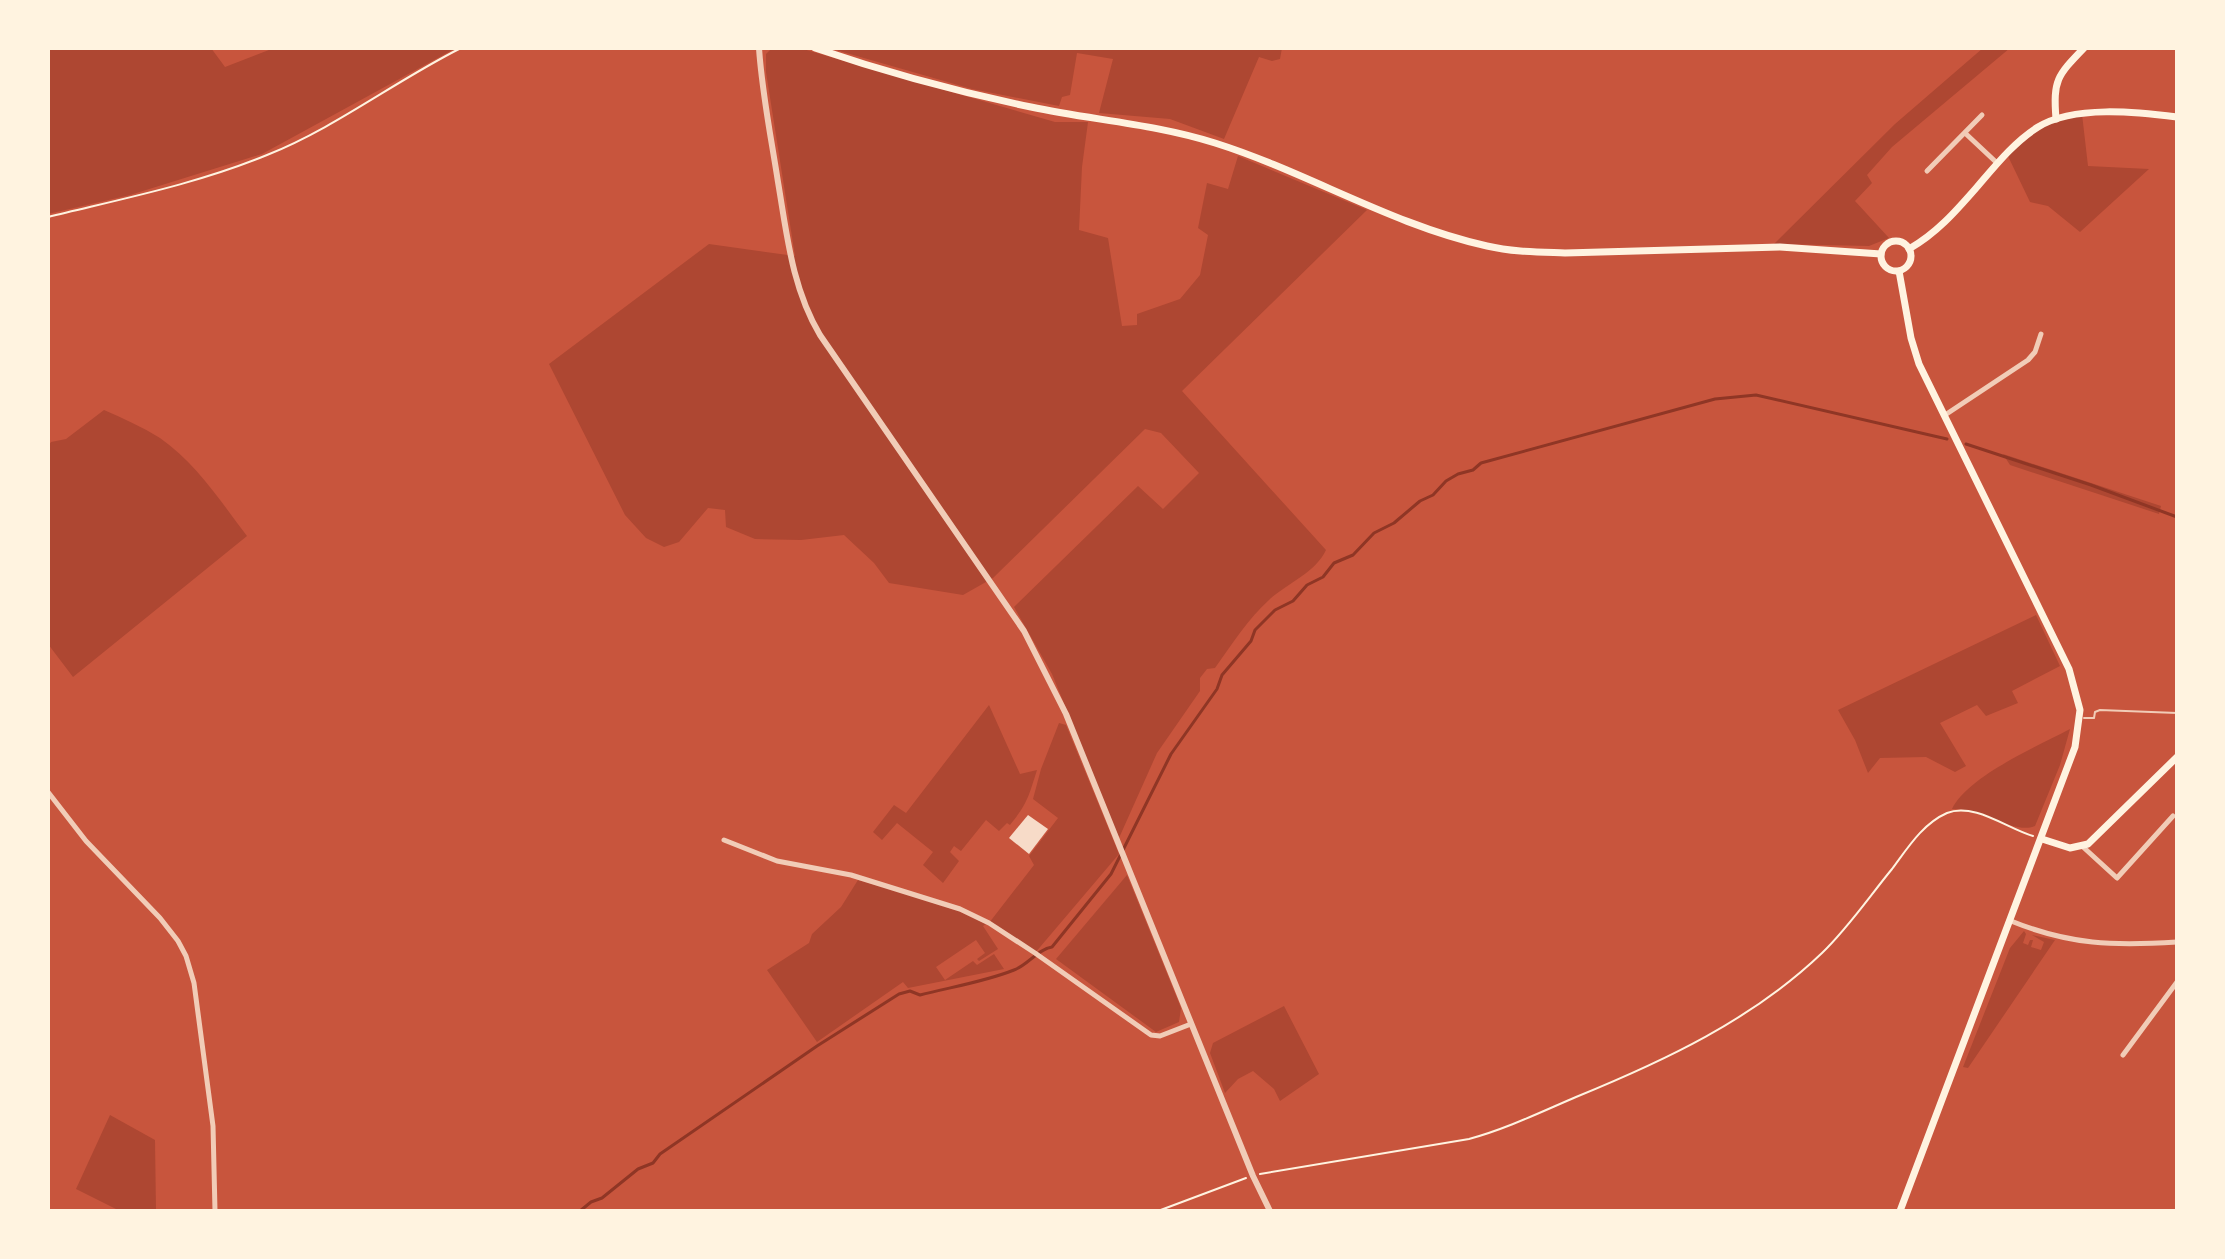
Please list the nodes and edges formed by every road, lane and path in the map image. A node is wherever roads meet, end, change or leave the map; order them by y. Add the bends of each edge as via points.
1 (461, 48) edge
2 (759, 48) edge
3 (815, 48) edge
4 (2084, 48) edge
5 (1982, 115) dead end
6 (2177, 117) edge
7 (2056, 119) junction
8 (1965, 133) junction
9 (1997, 163) junction
10 (1927, 171) dead end
11 (48, 217) edge
12 (1909, 249) junction
13 (1881, 254) junction
14 (1899, 271) junction
15 (2041, 334) dead end
16 (1944, 416) junction
17 (2177, 713) edge
18 (2080, 718) junction
19 (2177, 757) edge
20 (48, 792) edge
21 (2173, 816) dead end
22 (2042, 839) junction
23 (724, 840) dead end
24 (2082, 846) junction
25 (2011, 921) junction
26 (2177, 942) edge
27 (2177, 982) edge
28 (1191, 1024) junction
29 (2123, 1055) dead end
30 (1253, 1176) junction
31 (215, 1211) edge
32 (1158, 1211) edge
33 (1270, 1211) edge
34 (1900, 1211) edge

1 - 11 path via 268,155 166,188
2 - 28 street via 788,242 807,312 1024,631 1063,707
3 - 13 main road via 969,93 1182,135 1249,156 1420,225 1507,250 1780,247
4 - 7 main road via 2055,85
5 - 8 street
6 - 7 main road via 2099,113
7 - 9 main road via 2028,134
8 - 9 street
8 - 10 street
9 - 12 main road via 1938,230
12 - 13 main road via 1892,242
12 - 14 main road via 1910,261
13 - 14 main road via 1887,268
14 - 16 main road via 1919,364
15 - 16 street via 2028,360
16 - 18 main road via 2069,669
17 - 18 lane via 2100,710 2094,718
18 - 22 main road
19 - 24 main road via 2102,833
20 - 31 street via 172,933 191,968 213,1126
21 - 24 street via 2117,878
22 - 24 main road
22 - 25 main road
22 - 30 path via 1969,811 1947,813 1911,842 1812,962 1685,1050 1483,1135
23 - 28 street via 777,861 851,875 947,903 989,923 1151,1035
25 - 26 street via 2101,944
25 - 34 main road
27 - 29 street
28 - 30 street
30 - 32 path
30 - 33 street

